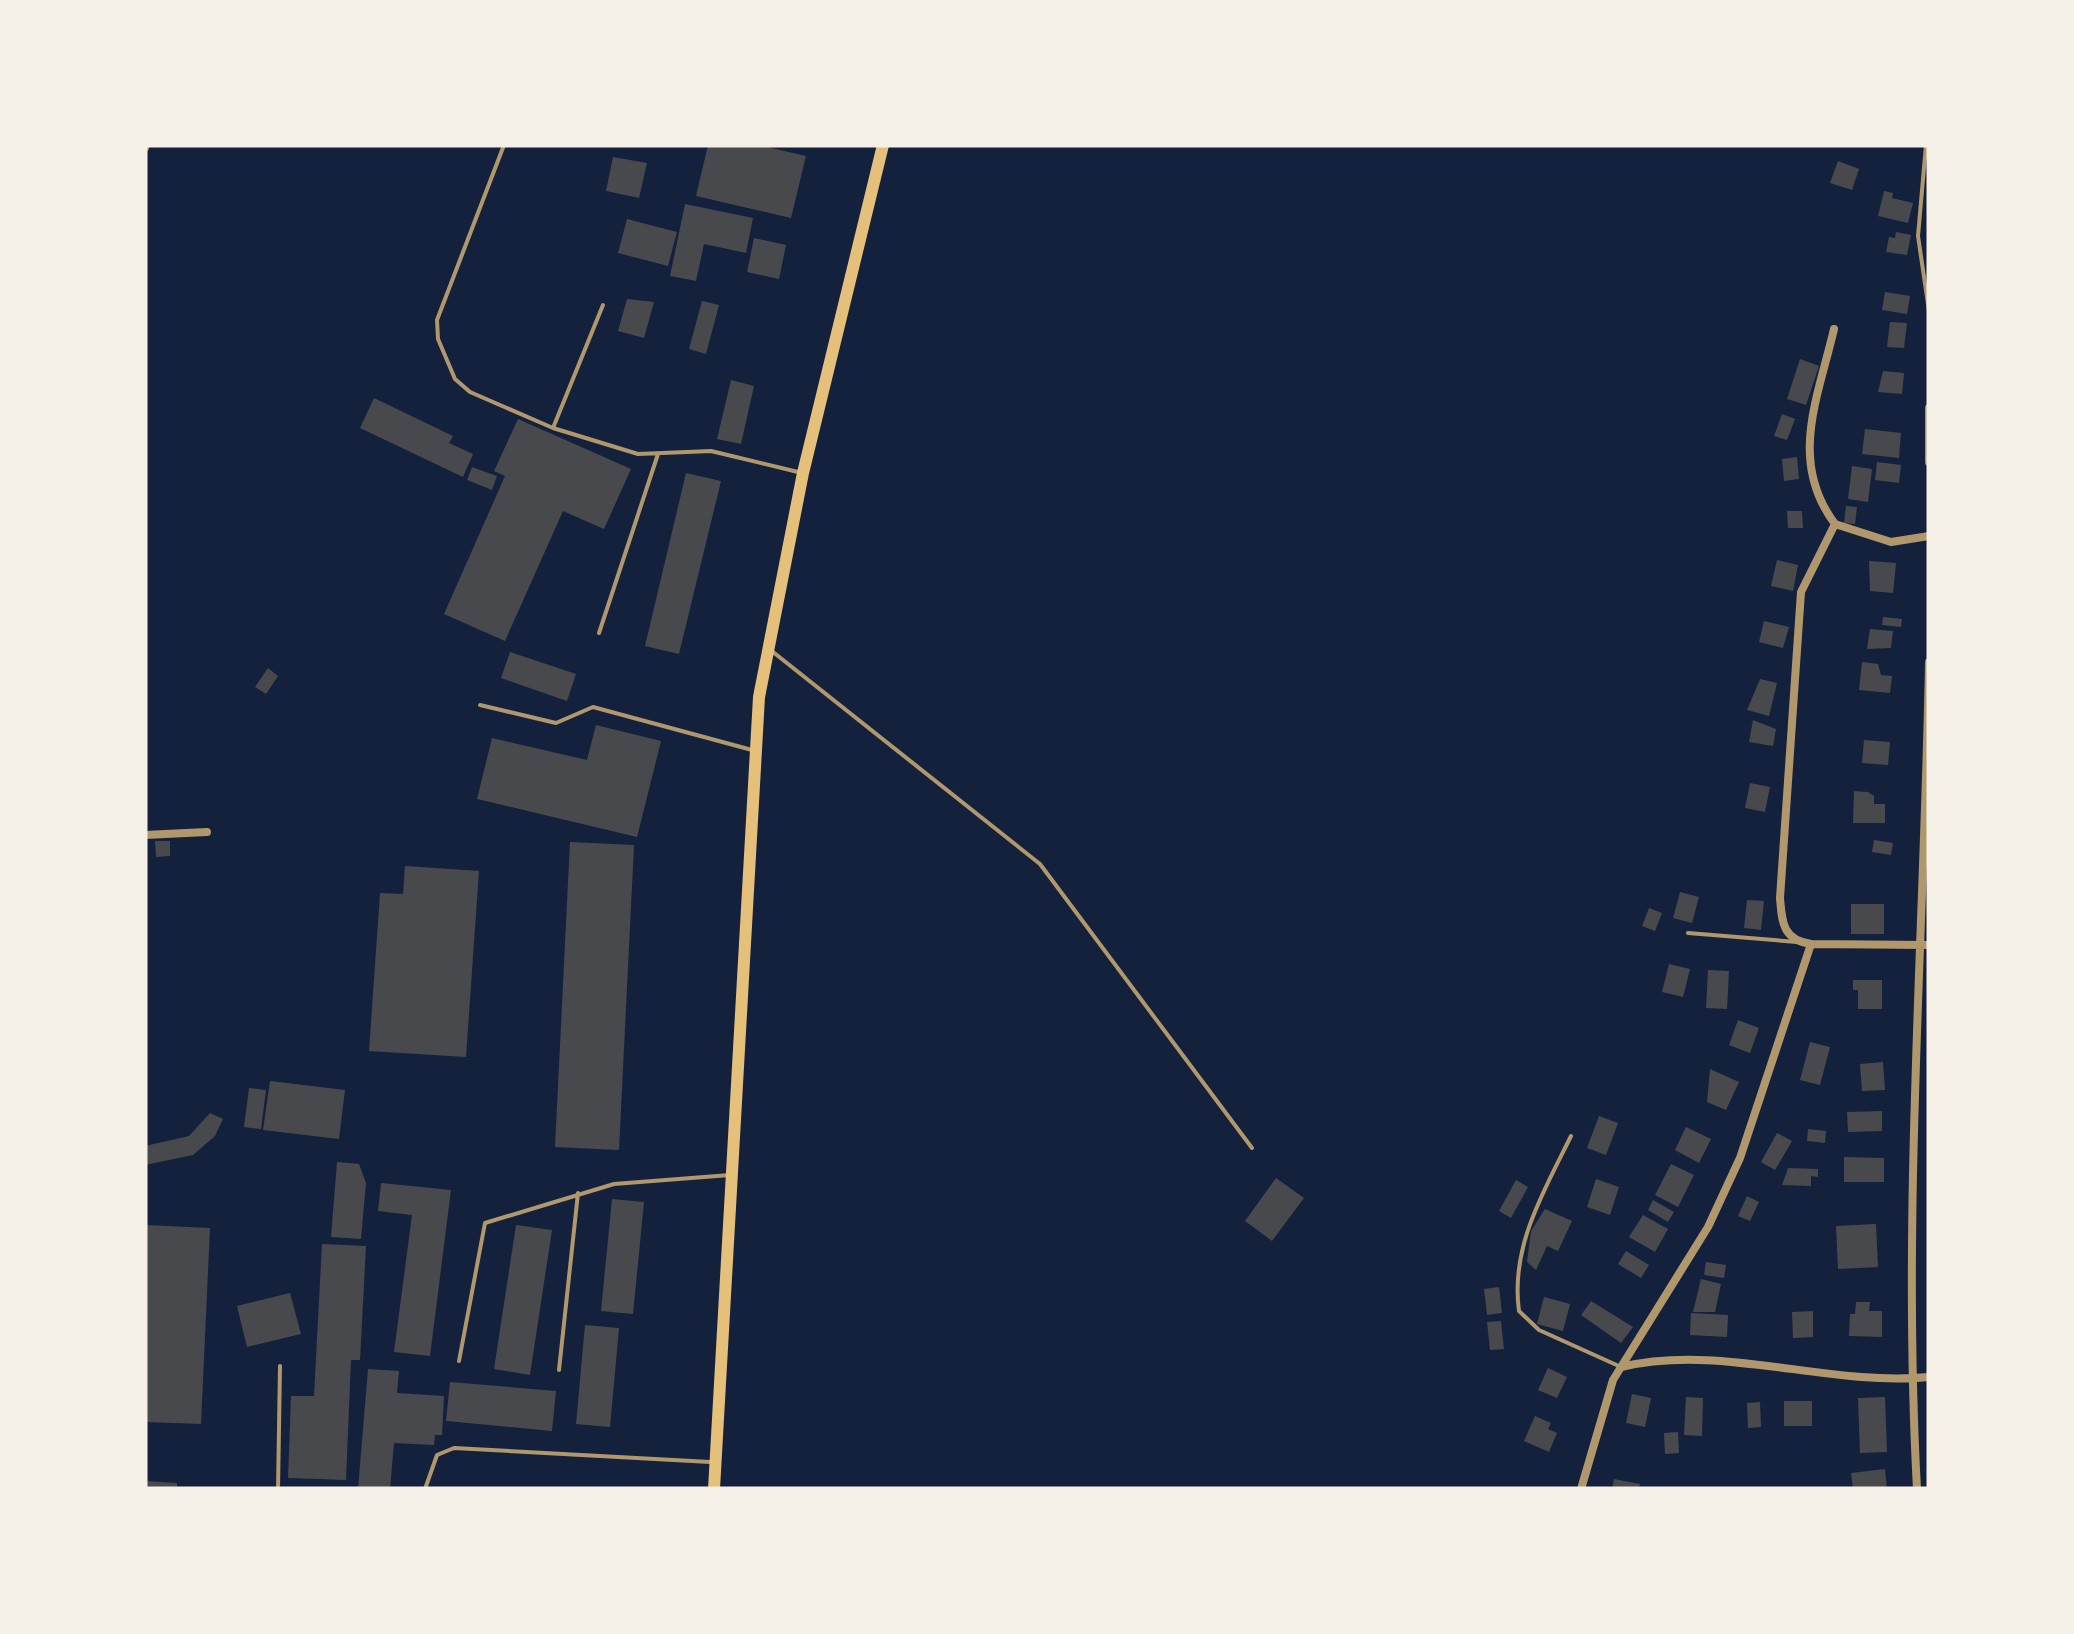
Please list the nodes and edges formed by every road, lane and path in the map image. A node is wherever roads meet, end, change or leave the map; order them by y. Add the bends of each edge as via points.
1 (504, 145) edge
2 (883, 145) edge
3 (1926, 145) edge
4 (603, 305) dead end
5 (1929, 311) edge
6 (1834, 330) dead end
7 (1929, 408) edge
8 (554, 428) junction
9 (658, 454) junction
10 (1929, 462) edge
11 (803, 473) junction
12 (1835, 524) junction
13 (1929, 536) edge
14 (600, 633) dead end
15 (768, 648) junction
16 (1929, 662) edge
17 (480, 705) dead end
18 (757, 751) junction
19 (1928, 763) edge
20 (207, 832) dead end
21 (145, 835) edge
22 (1688, 934) dead end
23 (1797, 942) junction
24 (1811, 944) junction
25 (1918, 945) junction
26 (1929, 945) edge
27 (1570, 1136) dead end
28 (1252, 1148) dead end
29 (735, 1175) junction
30 (578, 1193) junction
31 (460, 1361) dead end
32 (280, 1366) dead end
33 (1621, 1367) junction
34 (559, 1370) dead end
35 (1929, 1376) edge
36 (1911, 1378) junction
37 (715, 1462) junction
38 (278, 1489) edge
39 (425, 1489) edge
40 (714, 1489) edge
41 (1581, 1489) edge
42 (1917, 1489) edge

1 - 8 lane via 443,300 438,339 455,379 470,392
2 - 11 main road
3 - 5 lane via 1918,236
4 - 8 lane
6 - 12 street via 1807,452 1816,493
7 - 10 street
8 - 9 lane via 624,451
9 - 11 lane via 722,452
9 - 14 lane
11 - 15 main road
12 - 13 street via 1890,542
12 - 23 street via 1802,592 1780,898 1785,931
15 - 18 main road
15 - 28 lane via 1040,864
16 - 19 street
17 - 18 lane via 556,723 593,707
18 - 29 main road
19 - 25 street
20 - 21 street
22 - 23 lane
23 - 24 street
24 - 25 street
24 - 33 street via 1734,1170 1708,1227
25 - 26 street
25 - 36 street
27 - 33 lane via 1525,1234 1519,1311 1538,1330
29 - 30 lane via 635,1180
29 - 37 main road
30 - 31 lane via 485,1223
30 - 34 lane
32 - 38 lane
33 - 36 street via 1762,1364
33 - 41 street via 1603,1403
35 - 36 street
36 - 42 street
37 - 39 lane via 454,1448 437,1455
37 - 40 main road

